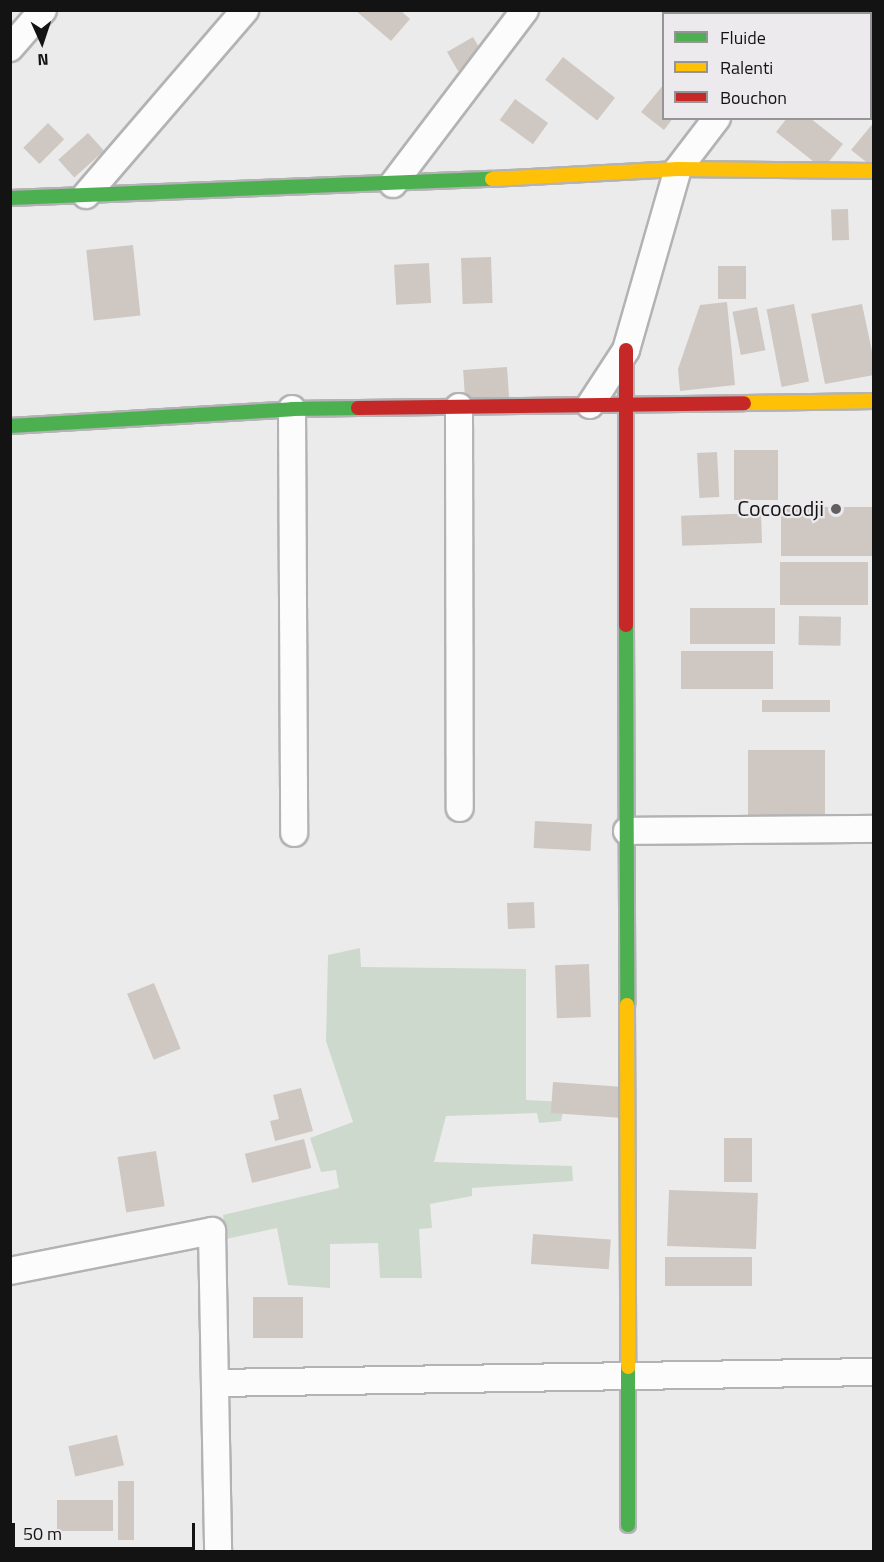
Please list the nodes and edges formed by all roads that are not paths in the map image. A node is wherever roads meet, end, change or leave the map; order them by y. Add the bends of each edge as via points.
1 (43, 10) edge
2 (245, 10) edge
3 (525, 10) edge
4 (10, 48) edge
5 (715, 120) edge
6 (678, 169) junction
7 (873, 171) edge
8 (393, 184) junction
9 (86, 195) junction
10 (10, 198) edge
11 (626, 350) junction
12 (873, 401) edge
13 (626, 404) junction
14 (590, 405) junction
15 (459, 407) junction
16 (292, 409) junction
17 (10, 426) edge
18 (460, 808) dead end
19 (873, 829) edge
20 (627, 831) junction
21 (294, 833) dead end
22 (10, 1271) edge
23 (873, 1372) edge
24 (628, 1376) junction
25 (216, 1383) junction
26 (628, 1525) dead end
27 (218, 1551) edge

1 - 4 street
2 - 9 street
3 - 8 street
5 - 6 street
6 - 7 street
6 - 8 street
6 - 11 street
8 - 9 street
9 - 10 street
11 - 13 street
11 - 14 street
12 - 13 street
13 - 14 street
13 - 20 street
14 - 15 street
15 - 16 street
15 - 18 street
16 - 17 street
16 - 21 street
19 - 20 street
20 - 24 street
22 - 25 street via 212,1231
23 - 24 street
24 - 25 street
24 - 26 street
25 - 27 street

